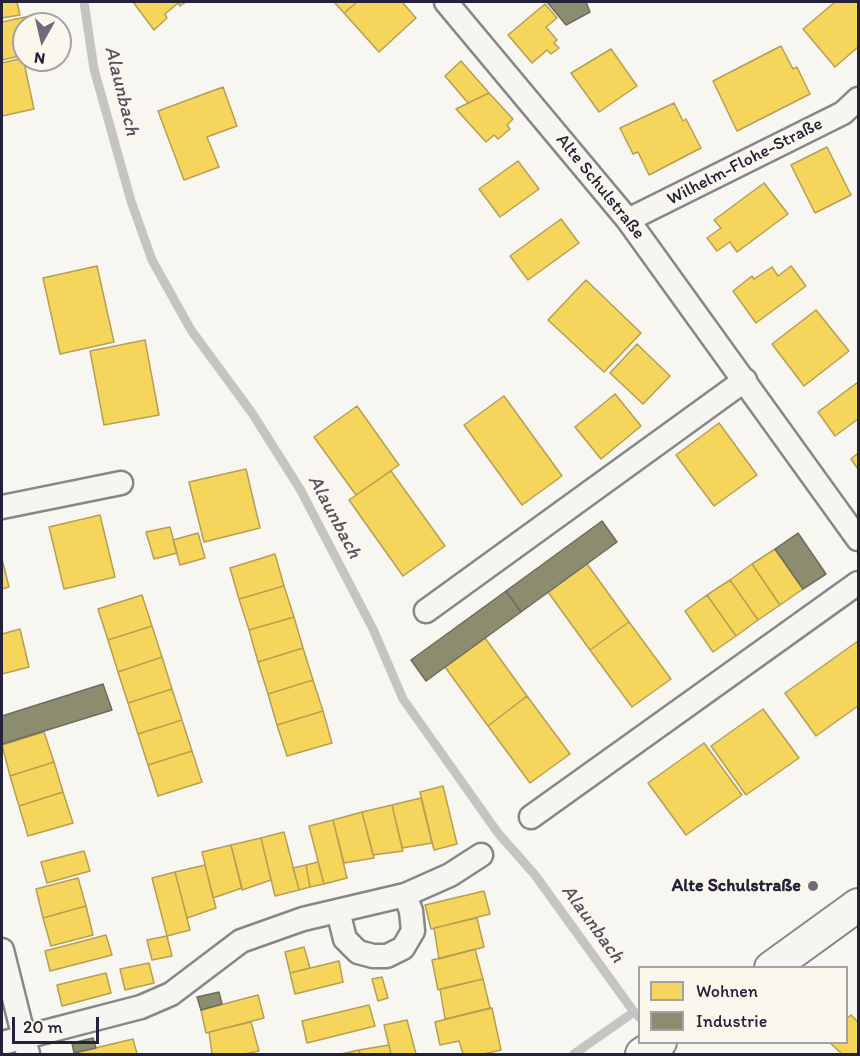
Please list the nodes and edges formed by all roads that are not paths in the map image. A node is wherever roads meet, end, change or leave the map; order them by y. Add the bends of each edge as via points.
1 (456, 5) edge
2 (858, 99) edge
3 (628, 220) junction
4 (746, 380) junction
5 (122, 483) dead end
6 (2, 507) edge
7 (858, 539) edge
8 (858, 583) edge
9 (426, 611) dead end
10 (531, 817) dead end
11 (481, 855) dead end
12 (405, 895) junction
13 (858, 905) edge
14 (338, 911) junction
15 (2, 950) edge
16 (774, 966) edge
17 (2, 1043) edge
18 (657, 1044) edge
19 (26, 1046) edge
20 (642, 1054) edge

1 - 3 street, Alte Schulstraße
2 - 3 street, Wilhelm-Flohe-Straße via 843,113
3 - 4 street, Alte Schulstraße
4 - 7 street, Alte Schulstraße
4 - 9 street
5 - 6 street
8 - 10 street
11 - 12 street via 450,875
12 - 14 street
12 - 14 street via 413,931 403,948 387,956 358,951 345,939
13 - 16 main road
14 - 19 street via 241,941 171,994
15 - 19 street
17 - 19 street
18 - 20 main road

